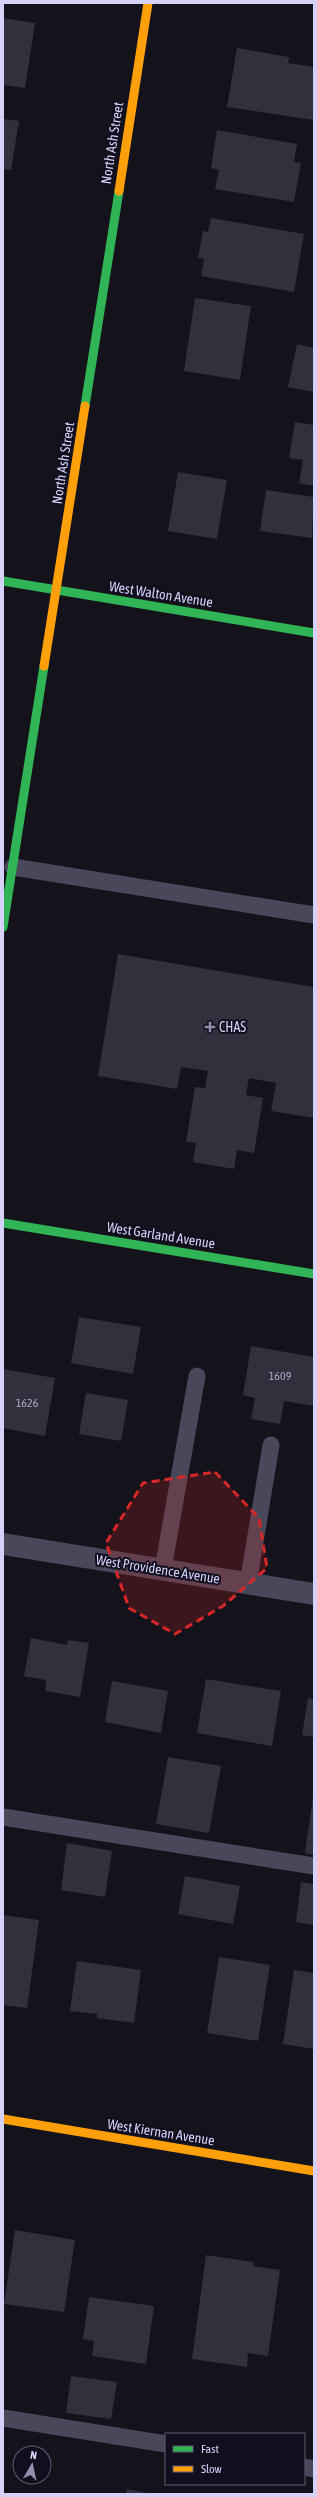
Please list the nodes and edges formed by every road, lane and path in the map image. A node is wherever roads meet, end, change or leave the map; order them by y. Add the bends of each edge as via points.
1 (148, 3) edge
2 (3, 581) edge
3 (57, 591) junction
4 (314, 633) edge
5 (13, 867) junction
6 (314, 915) edge
7 (3, 927) edge
8 (3, 1223) edge
9 (314, 1274) edge
10 (197, 1376) dead end
11 (271, 1445) dead end
12 (3, 1544) edge
13 (163, 1569) junction
14 (248, 1584) junction
15 (314, 1594) edge
16 (3, 1817) edge
17 (314, 1866) edge
18 (3, 2120) edge
19 (314, 2171) edge
20 (3, 2418) edge
21 (165, 2444) edge

1 - 3 street, North Ash Street
2 - 3 street, West Walton Avenue
3 - 4 street, West Walton Avenue
3 - 5 street, North Ash Street
5 - 6 lane
5 - 7 street, North Ash Street
8 - 9 street, West Garland Avenue
10 - 13 lane
11 - 14 lane
12 - 13 street, West Providence Avenue
13 - 14 street, West Providence Avenue
14 - 15 street, West Providence Avenue
16 - 17 lane
18 - 19 street, West Kiernan Avenue
20 - 21 lane

